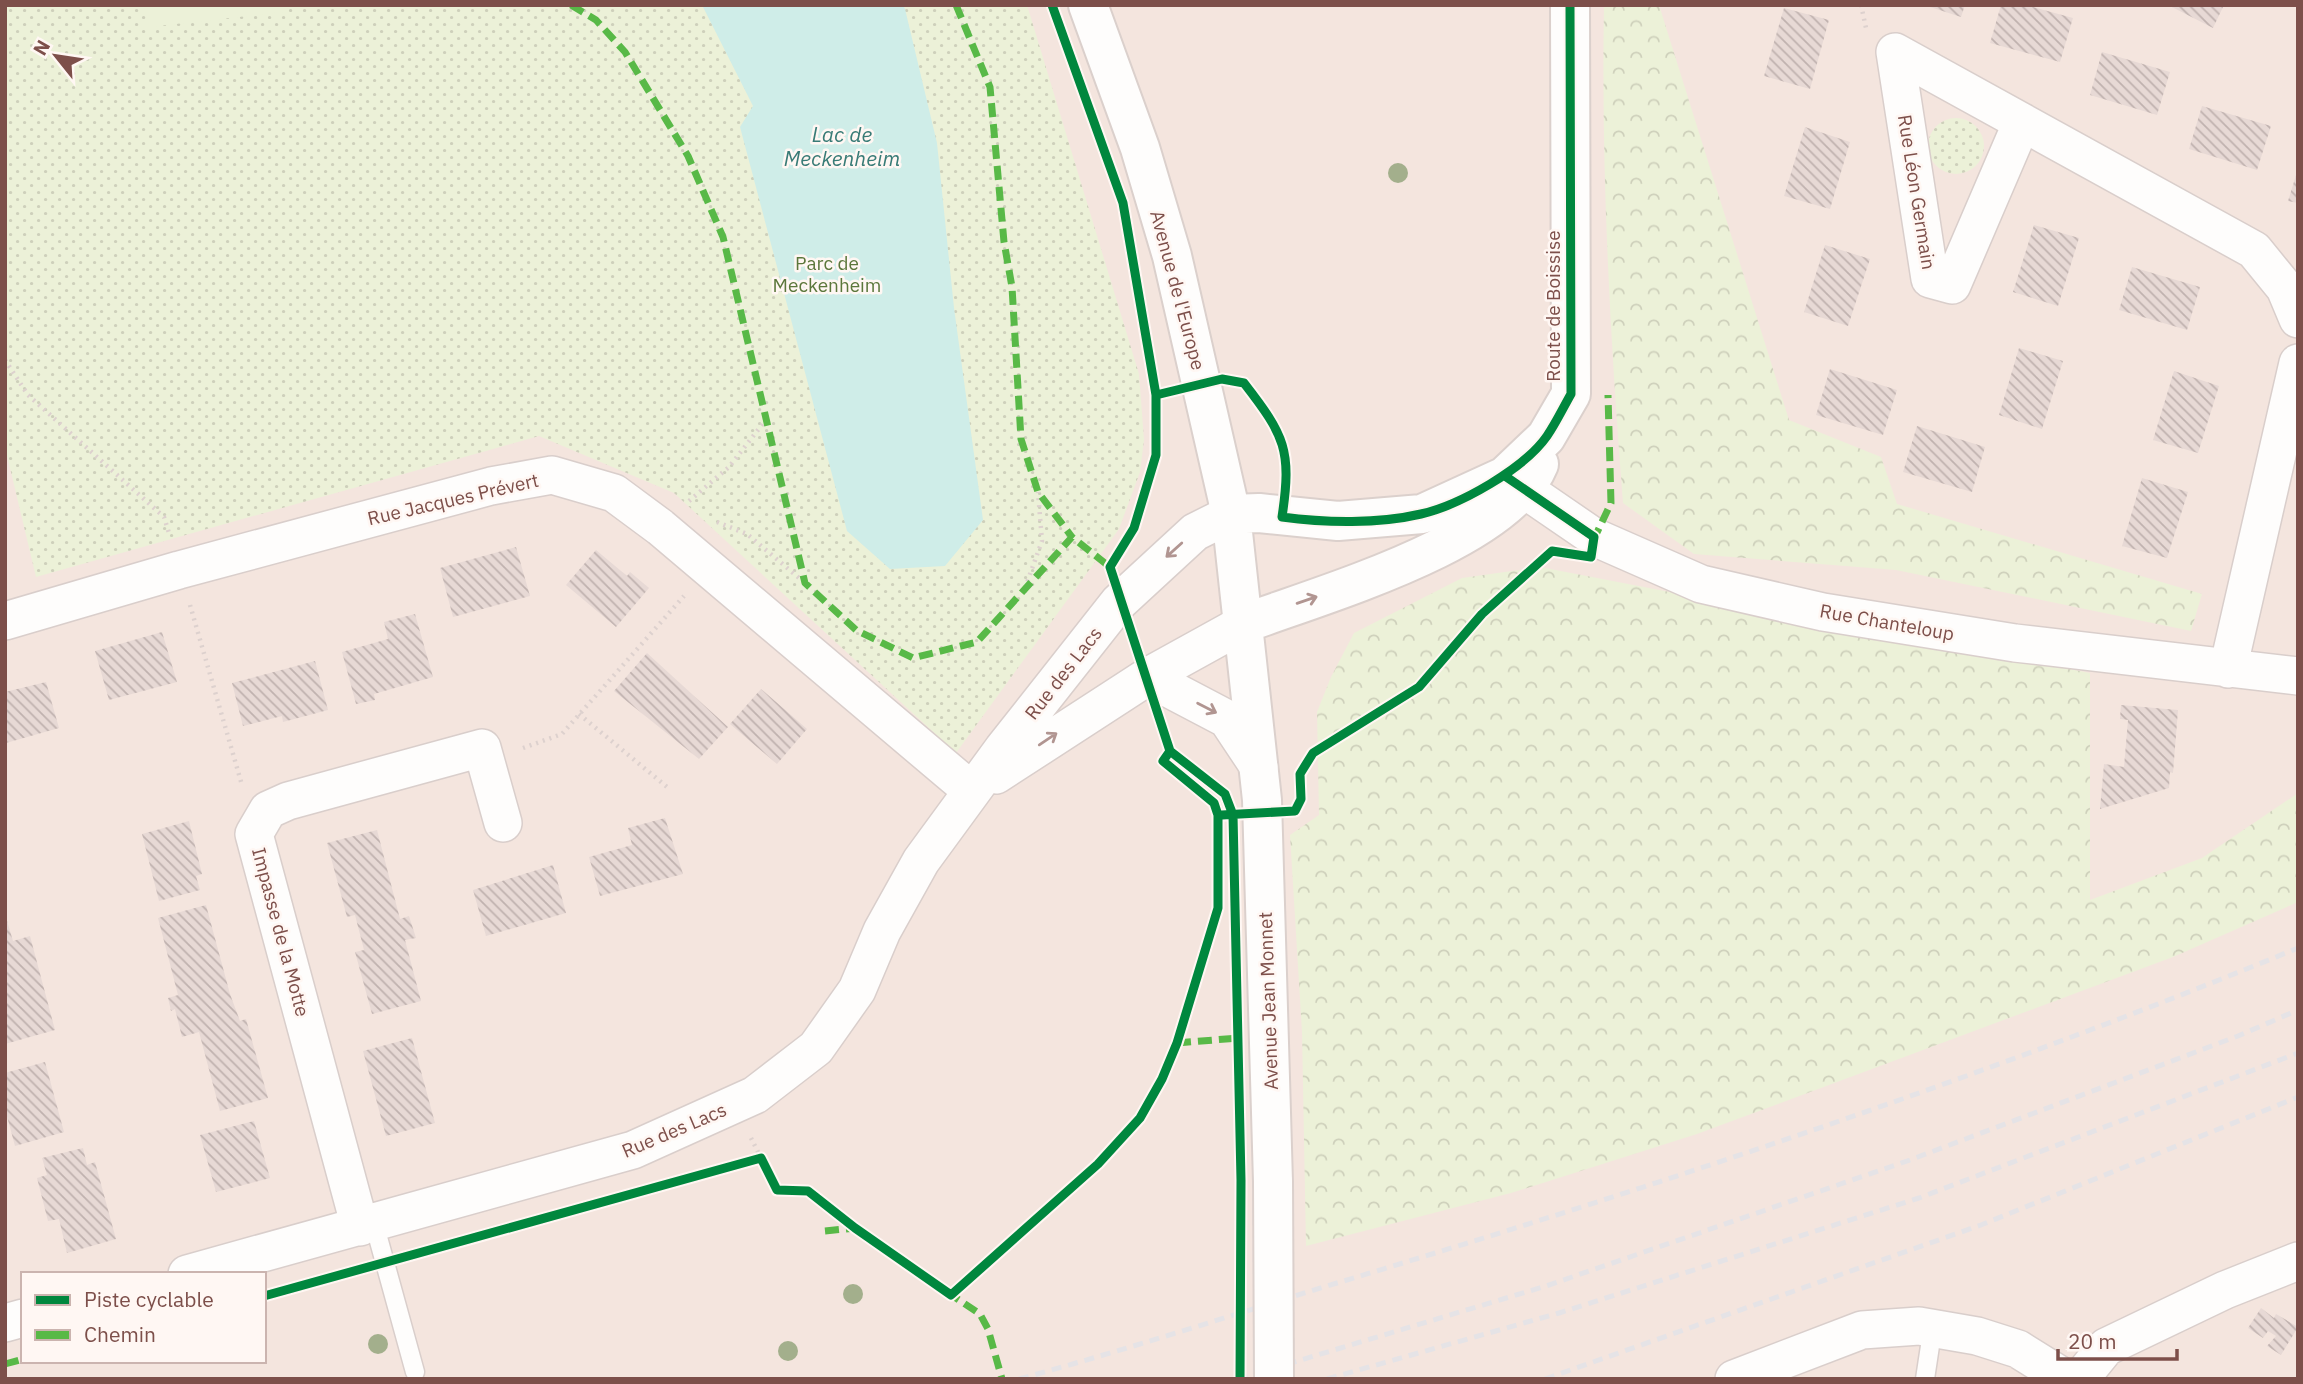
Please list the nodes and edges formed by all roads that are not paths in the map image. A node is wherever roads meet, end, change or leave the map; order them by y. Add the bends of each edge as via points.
1 (1088, 5) edge
2 (1570, 5) edge
3 (2022, 122) junction
4 (2298, 319) edge
5 (2298, 363) edge
6 (1514, 482) junction
7 (1231, 514) junction
8 (5, 621) edge
9 (1242, 624) junction
10 (2228, 669) junction
11 (2298, 676) edge
12 (1147, 677) junction
13 (1259, 767) junction
14 (972, 791) junction
15 (503, 823) dead end
16 (367, 1225) junction
17 (2298, 1261) edge
18 (194, 1272) edge
19 (1933, 1326) junction
20 (415, 1372) dead end
21 (1274, 1379) edge
22 (1734, 1379) edge
23 (1925, 1379) edge
24 (2066, 1379) edge
25 (2080, 1379) edge

1 - 7 main road, Avenue de l'Europe via 1140,148 1172,256
2 - 6 main road, Route de Boissise via 1571,394
3 - 3 street, Rue Léon Germain via 1952,285 1930,279 1895,52
3 - 4 street, Rue Léon Germain via 2254,250 2285,288
5 - 10 street
6 - 7 main road, Route de Boissise via 1422,514 1338,521
9 -> 6 main road, Route de Boissise via 1405,566 1513,501
6 - 10 street, Rue Chanteloup via 1594,537 1701,584 1823,612 2015,643
7 - 9 main road, Avenue de l'Europe
7 -> 14 street, Rue des Lacs via 1195,532 1119,602
8 - 14 street, Rue Jacques Prévert via 491,486 552,475 614,493 671,518 709,569
9 - 12 street, Rue des Lacs
9 - 13 main road, Avenue Jean Monnet
10 - 11 street, Rue Chanteloup
12 -> 13 street via 1227,719
14 -> 12 street, Rue des Lacs
13 - 21 main road, Avenue Jean Monnet, bridge via 1273,1182
14 - 16 street, Rue des Lacs via 921,861 882,931 857,990 816,1048 755,1095 633,1150
15 - 16 street, Impasse de la Motte via 482,748 288,801 268,810 254,834
16 - 18 street, Rue des Lacs
16 - 20 lane
17 - 25 street via 2106,1347
19 - 22 street via 1862,1330
19 - 23 lane
19 - 24 street via 2018,1349

